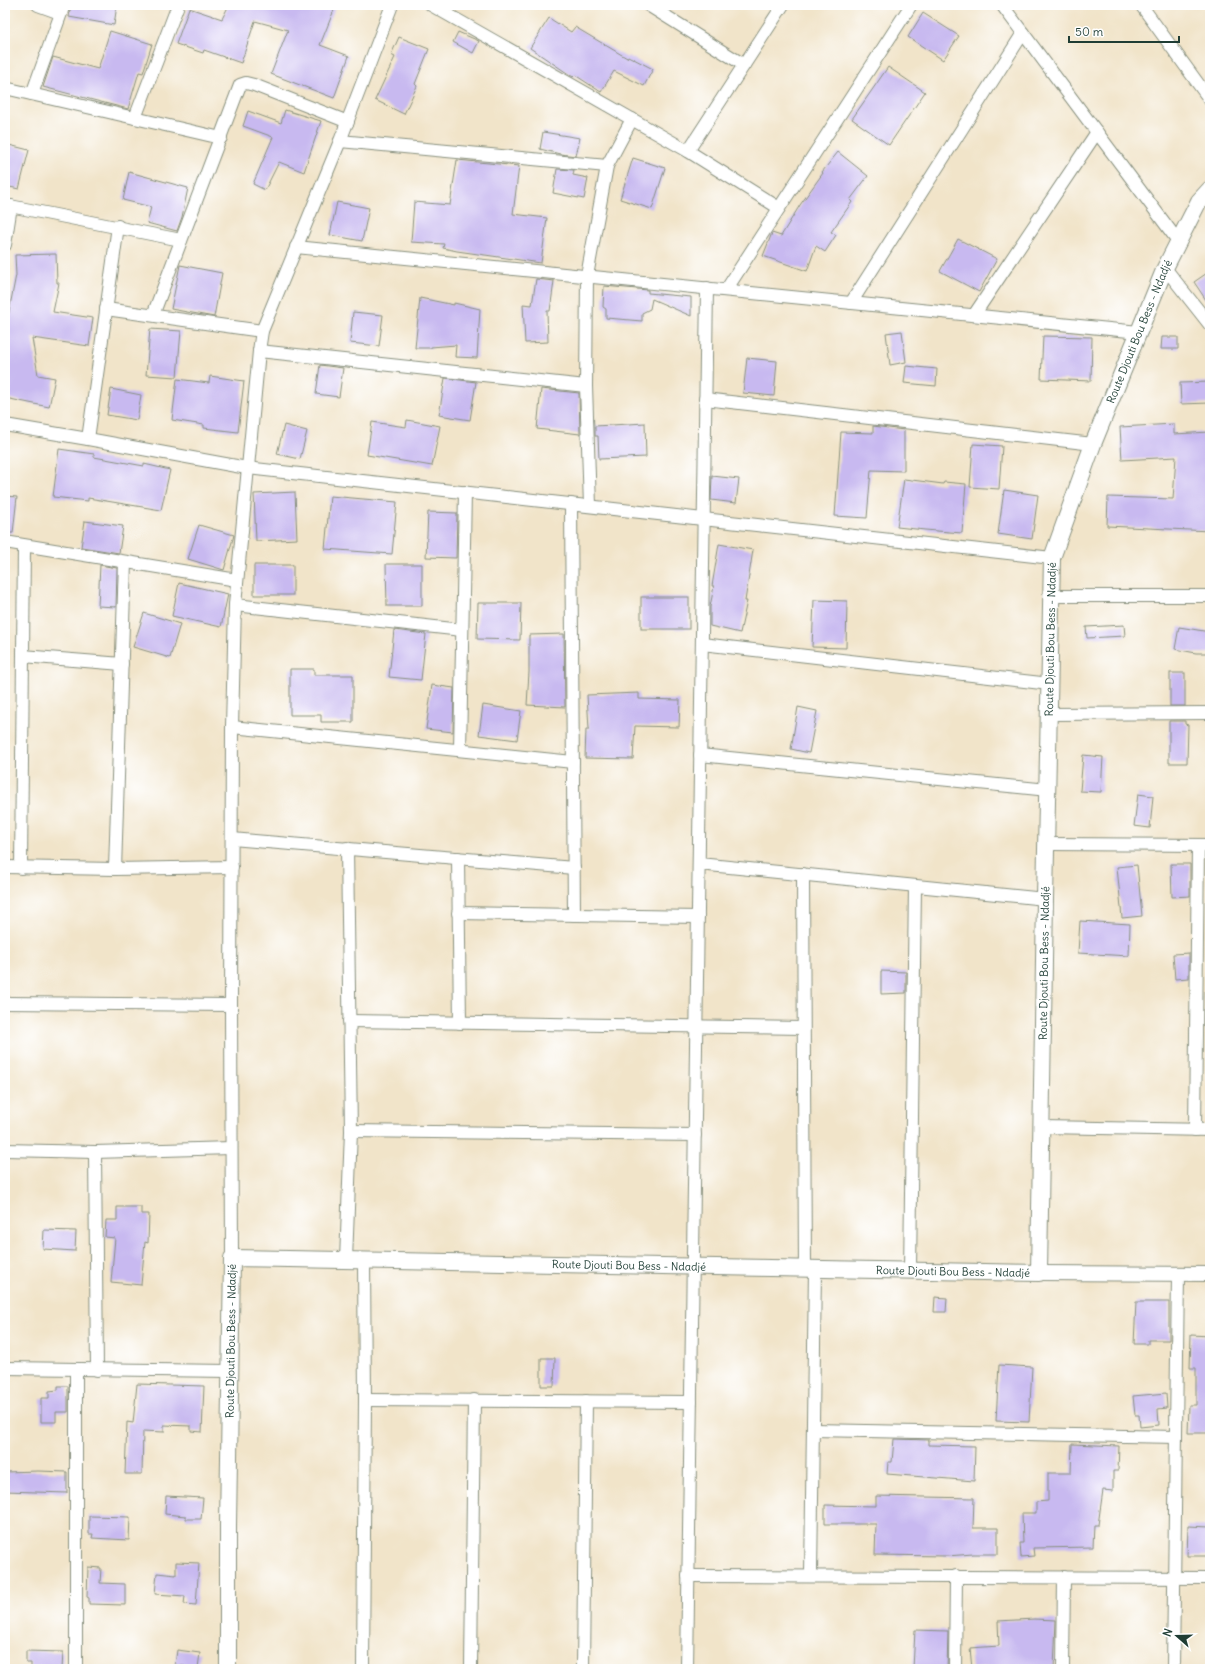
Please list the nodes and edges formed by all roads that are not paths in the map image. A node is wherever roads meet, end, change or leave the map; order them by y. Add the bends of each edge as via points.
1 (38, 5) edge
2 (178, 5) edge
3 (431, 5) edge
4 (648, 5) edge
5 (783, 5) edge
6 (911, 5) edge
7 (1002, 5) edge
8 (1141, 5) edge
9 (388, 6) edge
10 (62, 9) edge
11 (1023, 33) junction
12 (744, 65) junction
13 (5, 88) edge
14 (32, 94) junction
15 (1210, 100) edge
16 (135, 118) junction
17 (632, 119) junction
18 (348, 122) junction
19 (1097, 132) junction
20 (221, 138) junction
21 (340, 141) junction
22 (688, 151) junction
23 (607, 166) junction
24 (1210, 189) edge
25 (8, 205) edge
26 (779, 208) junction
27 (118, 226) junction
28 (181, 240) junction
29 (1178, 241) junction
30 (5, 245) edge
31 (296, 247) junction
32 (1165, 268) junction
33 (586, 276) junction
34 (707, 288) junction
35 (726, 290) junction
36 (851, 303) junction
37 (106, 309) junction
38 (153, 315) junction
39 (974, 315) junction
40 (1210, 325) edge
41 (262, 331) junction
42 (1139, 332) junction
43 (259, 351) junction
44 (586, 386) junction
45 (706, 399) junction
46 (5, 426) edge
47 (88, 439) junction
48 (1093, 444) junction
49 (247, 468) junction
50 (465, 492) junction
51 (571, 504) junction
52 (590, 506) junction
53 (704, 518) junction
54 (5, 542) edge
55 (24, 546) junction
56 (1052, 558) junction
57 (125, 562) junction
58 (236, 580) junction
59 (1052, 596) junction
60 (1210, 596) edge
61 (235, 606) junction
62 (462, 630) junction
63 (702, 644) junction
64 (23, 656) junction
65 (122, 664) junction
66 (1050, 684) junction
67 (1210, 713) edge
68 (1049, 714) junction
69 (232, 726) junction
70 (460, 750) junction
71 (700, 755) junction
72 (573, 762) junction
73 (1048, 790) junction
74 (232, 839) junction
75 (1047, 844) junction
76 (1204, 845) edge
77 (347, 848) junction
78 (458, 858) junction
79 (699, 864) junction
80 (5, 867) edge
81 (232, 867) junction
82 (21, 868) junction
83 (574, 868) junction
84 (115, 869) junction
85 (803, 874) junction
86 (915, 886) junction
87 (1044, 899) junction
88 (458, 913) junction
89 (574, 915) junction
90 (698, 917) junction
91 (5, 1003) edge
92 (231, 1005) junction
93 (349, 1021) junction
94 (460, 1023) junction
95 (696, 1026) junction
96 (803, 1028) junction
97 (1042, 1127) junction
98 (351, 1130) junction
99 (1195, 1130) junction
100 (1210, 1130) edge
101 (695, 1135) junction
102 (231, 1148) junction
103 (5, 1150) edge
104 (95, 1152) junction
105 (232, 1258) junction
106 (346, 1260) junction
107 (364, 1261) junction
108 (693, 1267) junction
109 (810, 1269) junction
110 (910, 1270) junction
111 (1039, 1273) junction
112 (1178, 1274) junction
113 (1210, 1274) edge
114 (5, 1368) edge
115 (76, 1370) junction
116 (97, 1370) junction
117 (229, 1372) junction
118 (365, 1400) junction
119 (474, 1400) junction
120 (586, 1401) junction
121 (691, 1402) junction
122 (813, 1430) junction
123 (1176, 1437) junction
124 (688, 1576) junction
125 (811, 1576) junction
126 (956, 1576) junction
127 (1064, 1577) junction
128 (1174, 1578) junction
129 (1210, 1578) edge
130 (76, 1669) edge
131 (228, 1669) edge
132 (363, 1669) edge
133 (471, 1669) edge
134 (584, 1669) edge
135 (687, 1669) edge
136 (955, 1669) edge
137 (1063, 1669) edge
138 (1174, 1669) edge

1 - 10 street
2 - 16 street
3 - 17 street
4 - 12 street
5 - 12 street
6 - 26 street
7 - 11 street
8 - 15 street
9 - 18 street
10 - 14 street
11 - 19 street
11 - 36 street
12 - 22 street
13 - 14 street
14 - 16 street
16 - 20 street
17 - 22 street
17 - 23 street
18 - 20 street via 246,83 240,85
18 - 21 street
19 - 29 street
19 - 39 street
20 - 28 street
21 - 23 street
21 - 31 street
22 - 26 street
23 - 33 street
24 - 29 main road, Route Djouti Bou Bess - Ndadjé via 1199,201
25 - 27 street
25 - 30 street
26 - 35 street
27 - 28 street
27 - 37 street
28 - 38 street
29 - 32 main road, Route Djouti Bou Bess - Ndadjé
31 - 33 street
31 - 41 street
32 - 40 street
32 - 42 main road, Route Djouti Bou Bess - Ndadjé
33 - 34 street
33 - 44 street
34 - 35 street
34 - 45 street
35 - 36 street
36 - 39 street
37 - 38 street
37 - 47 street
38 - 41 street
39 - 42 street
41 - 43 street
42 - 48 main road, Route Djouti Bou Bess - Ndadjé
43 - 44 street
43 - 49 street
44 - 52 street
45 - 48 street
45 - 53 street
46 - 47 street
47 - 49 street
48 - 56 main road, Route Djouti Bou Bess - Ndadjé
49 - 50 street
49 - 58 street
50 - 51 street
50 - 62 street
51 - 52 street
51 - 72 street
52 - 53 street
53 - 56 street
53 - 63 street
54 - 55 street
55 - 57 street
55 - 64 street
56 - 59 main road, Route Djouti Bou Bess - Ndadjé
57 - 58 street
57 - 65 street
58 - 61 street
59 - 60 street
59 - 66 main road, Route Djouti Bou Bess - Ndadjé
61 - 62 street
61 - 69 street
62 - 70 street
63 - 66 street
63 - 71 street
64 - 65 street
64 - 82 street
65 - 84 street
66 - 68 main road, Route Djouti Bou Bess - Ndadjé
67 - 68 street
68 - 73 main road, Route Djouti Bou Bess - Ndadjé
69 - 70 street
69 - 74 street
70 - 72 street
71 - 73 street
71 - 79 street
72 - 83 street
73 - 75 main road, Route Djouti Bou Bess - Ndadjé
74 - 77 street
74 - 81 street
75 - 76 street
75 - 87 main road, Route Djouti Bou Bess - Ndadjé
76 - 99 street
77 - 78 street
77 - 93 street
78 - 83 street
78 - 88 street
79 - 85 street
79 - 90 street
80 - 82 street
81 - 84 street
81 - 92 street
82 - 84 street
83 - 89 street
85 - 86 street
85 - 96 street
86 - 87 street
86 - 110 street
87 - 97 main road, Route Djouti Bou Bess - Ndadjé
88 - 89 street
88 - 94 street
89 - 90 street
90 - 95 street
91 - 92 street
92 - 102 street
93 - 94 street
93 - 98 street
94 - 95 street
95 - 96 street
95 - 101 street
96 - 109 street
97 - 99 street
97 - 111 main road, Route Djouti Bou Bess - Ndadjé
98 - 101 street
98 - 106 street
99 - 100 street
101 - 108 street
102 - 104 street
102 - 105 street
103 - 104 street
104 - 116 street
105 - 106 main road, Route Djouti Bou Bess - Ndadjé
105 - 117 main road, Route Djouti Bou Bess - Ndadjé
106 - 107 main road, Route Djouti Bou Bess - Ndadjé
107 - 108 main road, Route Djouti Bou Bess - Ndadjé
107 - 118 street
108 - 109 main road, Route Djouti Bou Bess - Ndadjé
108 - 121 street
109 - 110 main road, Route Djouti Bou Bess - Ndadjé
109 - 122 street
110 - 111 main road, Route Djouti Bou Bess - Ndadjé
111 - 112 street
112 - 113 street
112 - 123 street
114 - 115 street
115 - 116 street
115 - 130 street
116 - 117 street
117 - 131 main road, Route Djouti Bou Bess - Ndadjé
118 - 119 street
118 - 132 street
119 - 120 street
119 - 133 street
120 - 121 street
120 - 134 street
121 - 124 street
122 - 123 street
122 - 125 street
123 - 128 street
124 - 125 street
124 - 135 street
125 - 126 street
126 - 127 street
126 - 136 street
127 - 128 street
127 - 137 street
128 - 129 street
128 - 138 street

